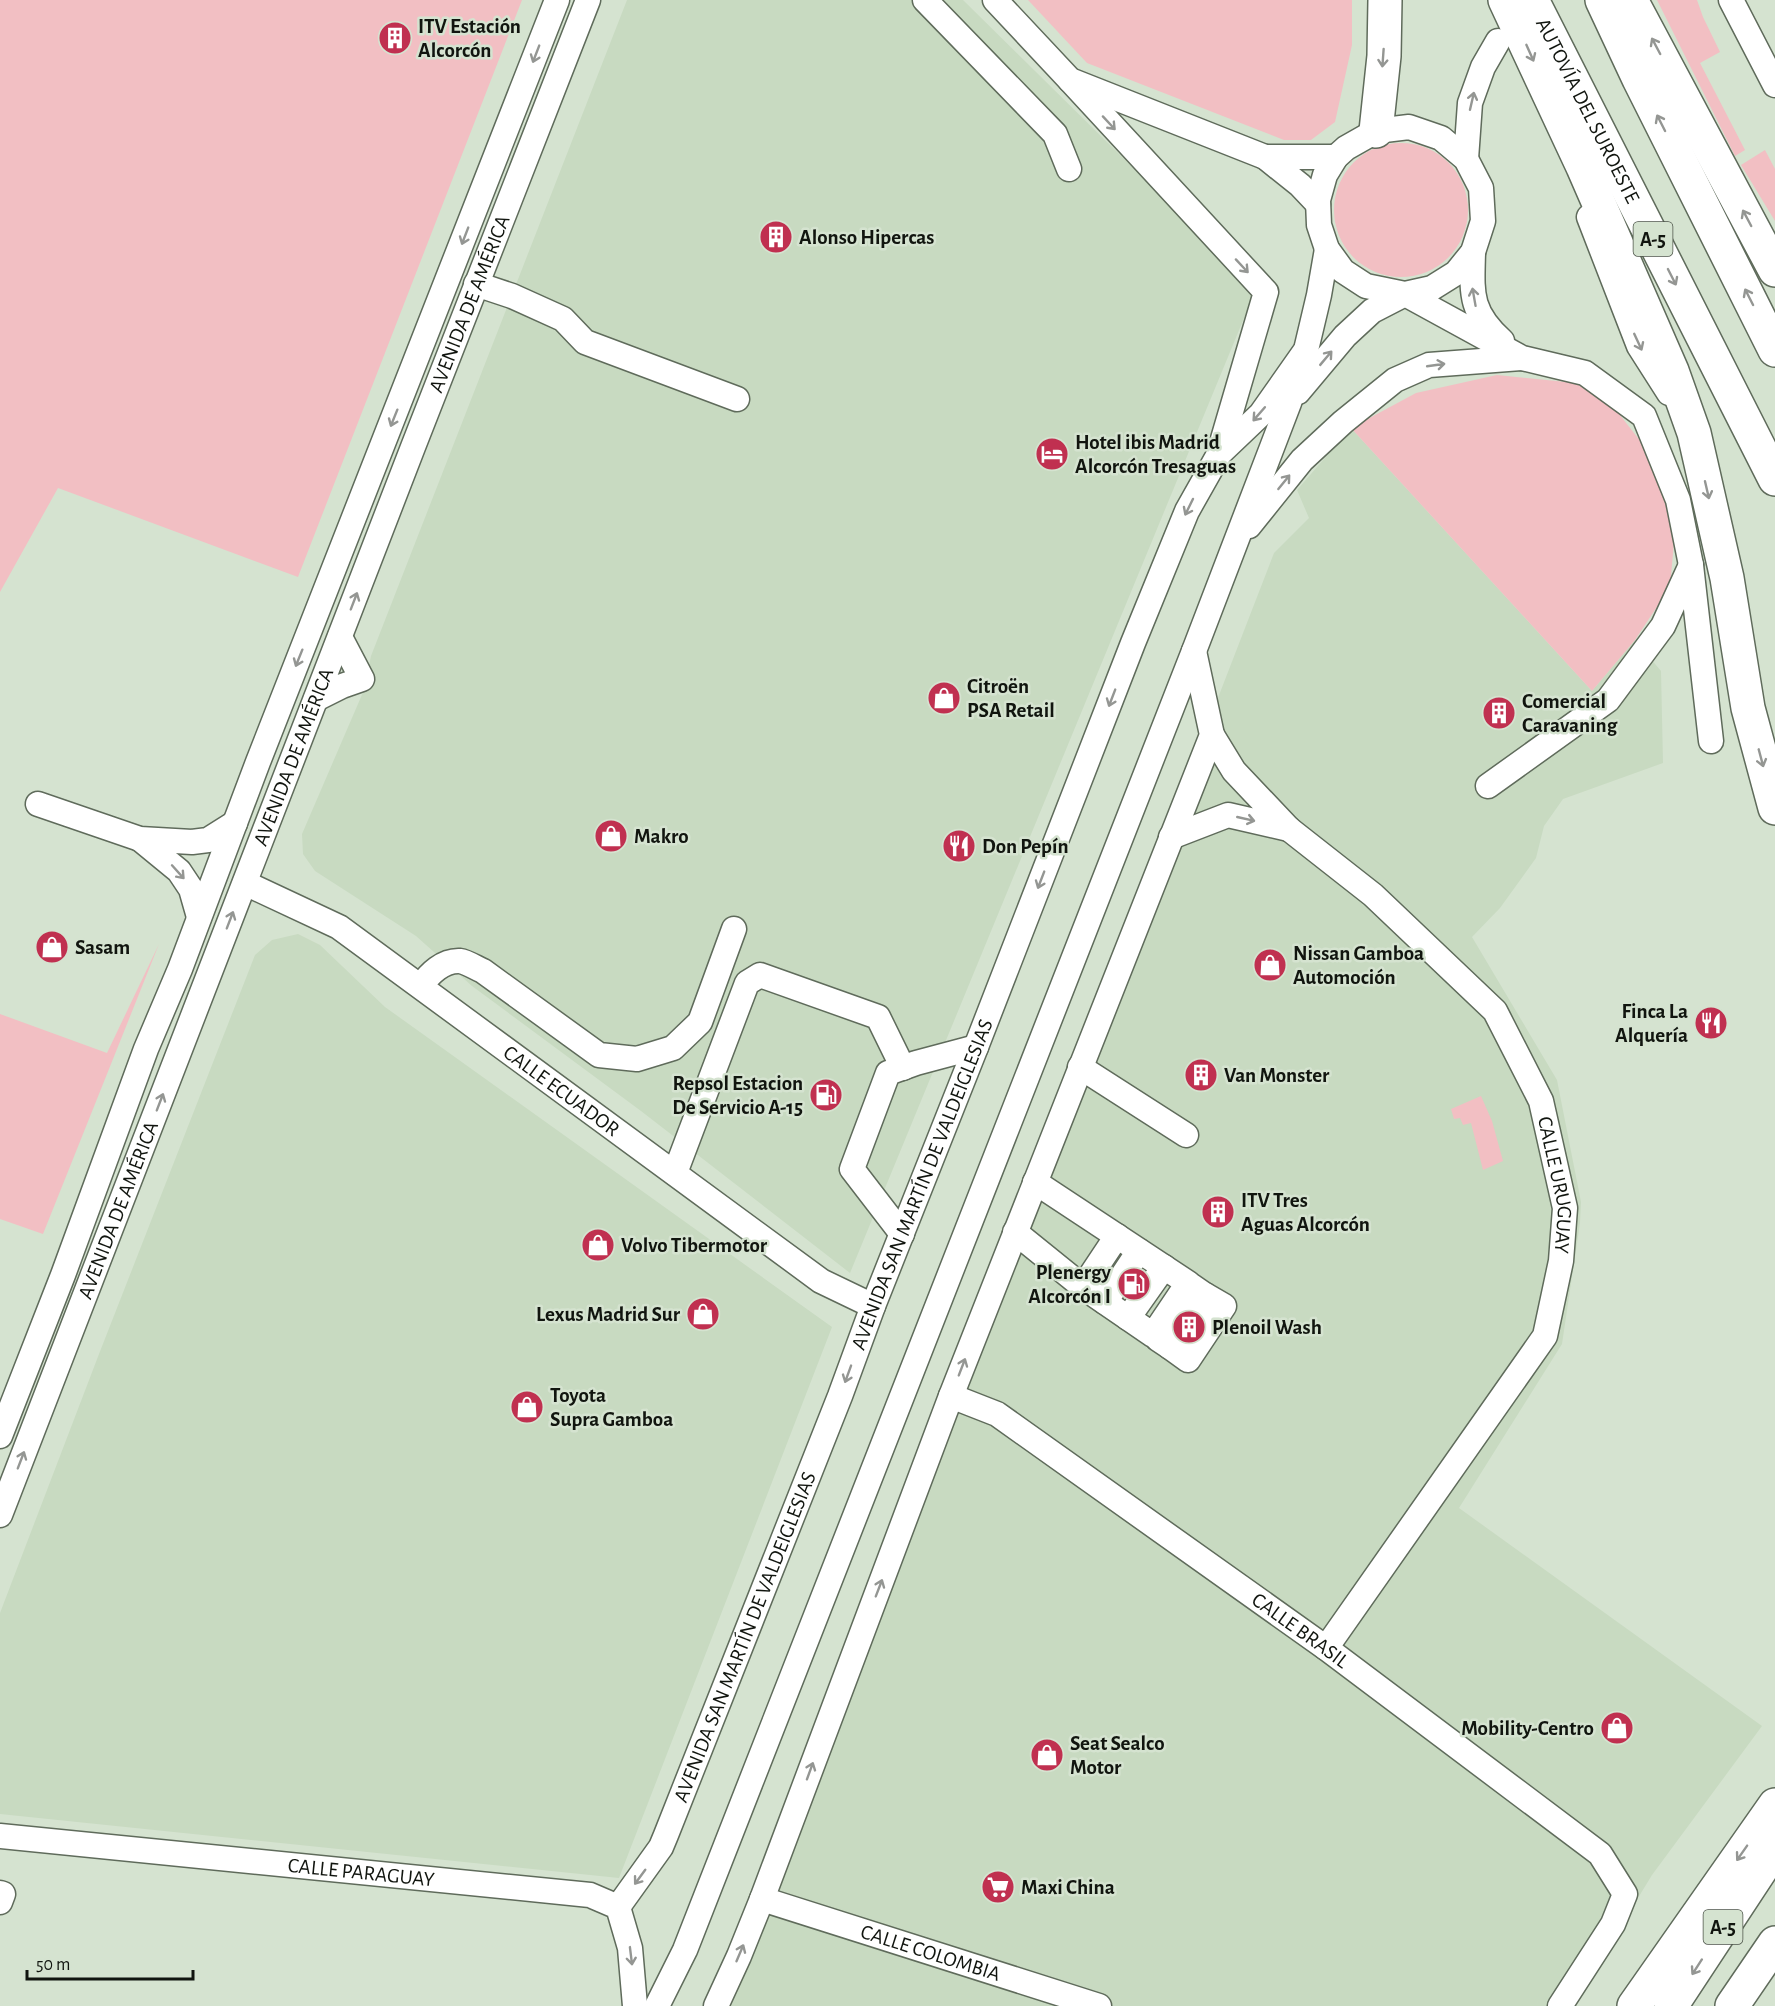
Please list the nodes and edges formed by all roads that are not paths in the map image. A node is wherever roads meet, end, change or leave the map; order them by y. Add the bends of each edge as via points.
1 (557, 0) edge
2 (588, 0) edge
3 (925, 0) edge
4 (995, 0) edge
5 (1385, 0) edge
6 (1505, 0) edge
7 (1532, 0) edge
8 (1602, 0) edge
9 (1631, 0) edge
10 (1731, 0) edge
11 (1498, 41) dead end
12 (1070, 80) junction
13 (1775, 85) edge
14 (1376, 131) junction
15 (1265, 157) junction
16 (1336, 157) junction
17 (1466, 159) junction
18 (1069, 170) dead end
19 (1318, 204) junction
20 (1327, 249) junction
21 (1473, 252) junction
22 (1775, 270) edge
23 (476, 284) junction
24 (1405, 294) junction
25 (1306, 350) junction
26 (1775, 350) edge
27 (1522, 358) junction
28 (737, 399) dead end
29 (1289, 403) junction
30 (1218, 456) junction
31 (1775, 478) edge
32 (1234, 544) junction
33 (1691, 566) junction
34 (340, 637) junction
35 (1194, 651) junction
36 (316, 699) junction
37 (1212, 735) junction
38 (1711, 741) dead end
39 (1488, 786) dead end
40 (38, 804) dead end
41 (1775, 808) edge
42 (235, 823) junction
43 (1289, 829) junction
44 (1171, 837) junction
45 (140, 839) junction
46 (245, 883) junction
47 (199, 917) junction
48 (734, 929) dead end
49 (420, 986) junction
50 (976, 1047) junction
51 (1080, 1067) junction
52 (903, 1068) junction
53 (1186, 1135) dead end
54 (675, 1173) junction
55 (1035, 1182) junction
56 (1015, 1232) junction
57 (902, 1233) junction
58 (1117, 1236) junction
59 (1139, 1251) junction
60 (1164, 1267) junction
61 (1083, 1287) junction
62 (1196, 1289) junction
63 (1105, 1302) junction
64 (873, 1306) junction
65 (1128, 1318) junction
66 (1162, 1341) junction
67 (951, 1396) junction
68 (0, 1436) edge
69 (0, 1515) edge
70 (1326, 1648) junction
71 (1775, 1805) edge
72 (0, 1836) edge
73 (1775, 1848) edge
74 (0, 1893) edge
75 (762, 1899) junction
76 (0, 1902) edge
77 (618, 1907) junction
78 (1775, 1943) edge
79 (685, 1950) junction
80 (635, 2006) edge
81 (657, 2006) edge
82 (672, 2006) edge
83 (716, 2006) edge
84 (1099, 2006) edge
85 (1560, 2006) edge
86 (1634, 2006) edge
87 (1671, 2006) edge
88 (1732, 2006) edge

1 -> 42 street, AVENIDA DE AMÉRICA
2 - 23 street, AVENIDA DE AMÉRICA
3 - 18 street via 1055,134
4 - 12 street
5 -> 14 highway
6 -> 41 highway via 1583,167 1672,371 1694,433 1727,578 1748,708
7 -> 31 highway, AUTOVÍA DEL SUROESTE / A-5
26 -> 8 highway
22 -> 9 highway
10 - 13 street
17 -> 11 street via 1470,103
12 - 15 street
12 -> 30 street, AVENIDA SAN MARTÍN DE VALDEIGLESIAS via 1266,292
14 - 16 street
14 - 17 street via 1409,128 1441,138
15 - 16 street
15 - 19 street via 1300,184
16 - 19 street via 1325,176
17 - 21 street via 1480,188 1483,221
19 - 20 street via 1319,225
20 - 24 street via 1343,271 1366,286
20 - 25 street, AVENIDA SAN MARTÍN DE VALDEIGLESIAS
21 - 24 street via 1456,273 1432,288
27 -> 21 street via 1488,328 1477,309 1472,294
23 - 28 street via 563,319 585,342
34 -> 23 street, AVENIDA DE AMÉRICA
24 - 27 street
29 -> 24 street via 1345,336 1372,311
25 - 29 street
25 -> 30 street, AVENIDA SAN MARTÍN DE VALDEIGLESIAS via 1261,414
32 -> 27 street via 1302,460 1395,380 1429,365
27 - 33 street via 1585,374 1644,416 1677,500
29 - 32 street
30 -> 50 street, AVENIDA SAN MARTÍN DE VALDEIGLESIAS via 1187,511
32 - 35 street
33 - 38 street
33 - 39 street via 1663,626 1608,700
34 - 36 street, AVENIDA DE AMÉRICA
34 - 36 street via 362,679
35 - 37 street
35 - 79 street
36 - 46 street, AVENIDA DE AMÉRICA
37 - 43 street, CALLE URUGUAY via 1234,771
37 - 44 street
40 - 45 street
42 - 45 street via 208,840
42 - 47 street, AVENIDA DE AMÉRICA
44 -> 43 street, CALLE URUGUAY via 1228,815
43 - 70 street, CALLE URUGUAY via 1373,895 1495,1011 1541,1101 1565,1208 1561,1261 1545,1336
44 - 51 street
45 -> 47 street via 178,871 191,889
46 - 49 street, CALLE ECUADOR via 339,927
69 -> 46 street, AVENIDA DE AMÉRICA
47 - 68 street, AVENIDA DE AMÉRICA
48 - 49 street via 700,1022 673,1048 637,1059 599,1055 483,971 461,961 447,963 430,973
49 - 54 street, CALLE ECUADOR
50 - 52 street
50 - 57 street, AVENIDA SAN MARTÍN DE VALDEIGLESIAS
51 - 53 street
51 - 55 street
52 - 54 street via 878,1017 760,975 747,983
52 - 57 street via 888,1073 852,1169
54 - 64 street, CALLE ECUADOR via 821,1281
55 - 56 street
55 - 58 street
56 - 61 street
67 -> 56 street
57 - 64 street, AVENIDA SAN MARTÍN DE VALDEIGLESIAS
58 - 59 street
58 - 61 street
59 - 60 street
59 - 63 street
60 - 62 street
60 - 65 street
61 - 63 street
62 - 66 street
62 - 66 street via 1224,1306 1219,1314 1188,1360
63 - 65 street
64 -> 77 street, AVENIDA SAN MARTÍN DE VALDEIGLESIAS via 664,1841
65 - 66 street
67 - 70 street, CALLE BRASIL via 997,1414
75 -> 67 street
70 - 85 street, CALLE BRASIL via 1600,1854 1624,1894 1613,1924
71 -> 86 highway
72 - 77 street, CALLE PARAGUAY via 590,1894
73 -> 87 highway, A-5
74 - 76 street
83 -> 75 street
75 - 84 street, CALLE COLOMBIA
77 -> 80 street via 630,1948
78 - 88 highway, A-5
79 - 81 street
79 - 82 street

